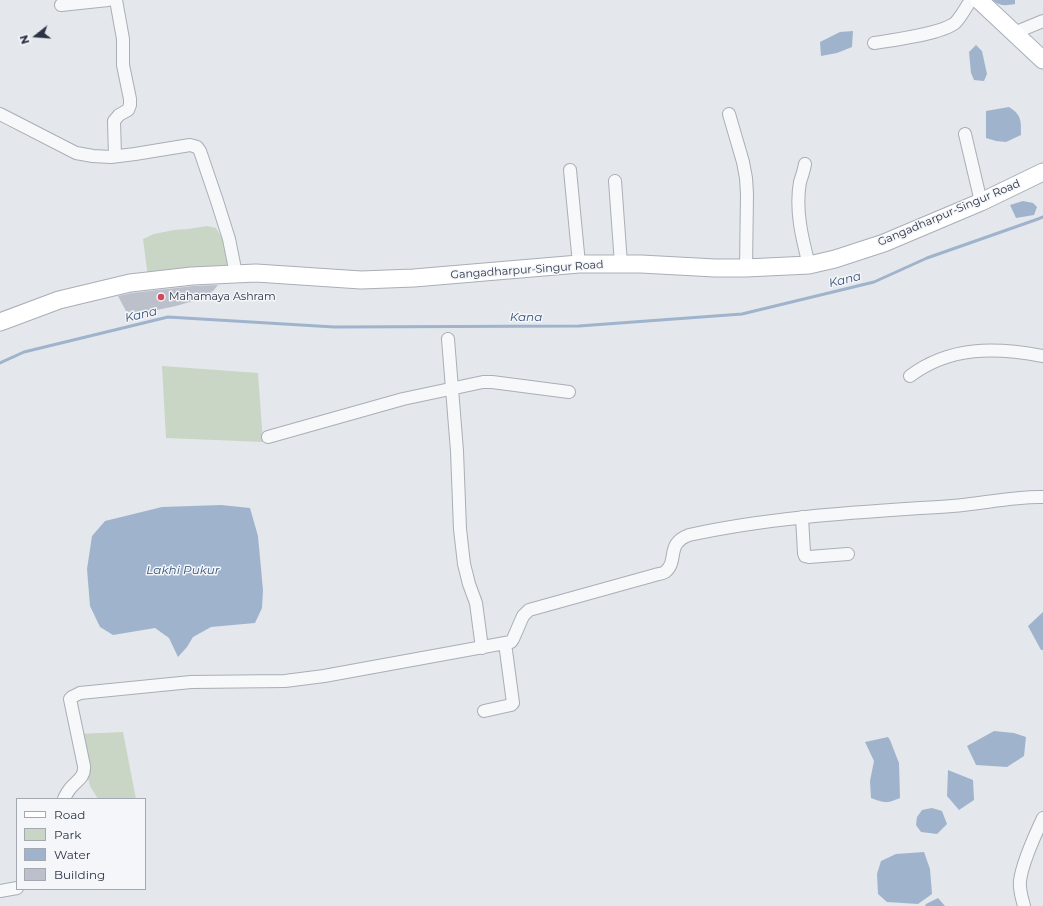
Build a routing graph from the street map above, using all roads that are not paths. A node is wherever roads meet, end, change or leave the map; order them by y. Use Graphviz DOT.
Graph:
graph roads {
  1 [pos="108,0"];
  2 [pos="116,0"];
  3 [pos="971,0"];
  4 [pos="979,0"];
  5 [pos="61,5"];
  6 [pos="1043,20"];
  7 [pos="1014,33"];
  8 [pos="874,43"];
  9 [pos="1043,60"];
  10 [pos="0,114"];
  11 [pos="729,114"];
  12 [pos="965,134"];
  13 [pos="115,156"];
  14 [pos="805,164"];
  15 [pos="570,170"];
  16 [pos="1043,172"];
  17 [pos="615,181"];
  18 [pos="981,202"];
  19 [pos="579,264"];
  20 [pos="621,264"];
  21 [pos="809,265"];
  22 [pos="746,268"];
  23 [pos="236,274"];
  24 [pos="0,322"];
  25 [pos="448,338"];
  26 [pos="1043,356"];
  27 [pos="910,376"];
  28 [pos="452,389"];
  29 [pos="569,392"];
  30 [pos="268,437"];
  31 [pos="1043,497"];
  32 [pos="802,517"];
  33 [pos="848,554"];
  34 [pos="505,643"];
  35 [pos="482,648"];
  36 [pos="484,712"];
  37 [pos="65,798"];
  38 [pos="1043,818"];
  39 [pos="16,888"];
  40 [pos="0,891"];
  41 [pos="1024,906"];
  1 -- 5 [label="street"];
  2 -- 13 [label="street"];
  3 -- 8 [label="street"];
  4 -- 7 [label="street"];
  6 -- 7 [label="street"];
  7 -- 9 [label="street"];
  10 -- 13 [label="street"];
  11 -- 22 [label="street"];
  12 -- 18 [label="street"];
  13 -- 23 [label="street"];
  14 -- 21 [label="street"];
  15 -- 19 [label="street"];
  16 -- 18 [label="street, Gangadharpur-Singur Road"];
  17 -- 20 [label="street"];
  18 -- 21 [label="street, Gangadharpur-Singur Road"];
  19 -- 20 [label="street, Gangadharpur-Singur Road"];
  19 -- 23 [label="street, Gangadharpur-Singur Road"];
  20 -- 22 [label="street, Gangadharpur-Singur Road"];
  21 -- 22 [label="street, Gangadharpur-Singur Road"];
  23 -- 24 [label="street, Gangadharpur-Singur Road"];
  25 -- 28 [label="street"];
  26 -- 27 [label="street"];
  28 -- 29 [label="street"];
  28 -- 30 [label="street"];
  28 -- 35 [label="street"];
  31 -- 32 [label="street"];
  32 -- 33 [label="street"];
  32 -- 34 [label="street"];
  34 -- 35 [label="street"];
  34 -- 36 [label="street"];
  35 -- 37 [label="street"];
  38 -- 41 [label="street"];
  39 -- 40 [label="street"];
}
